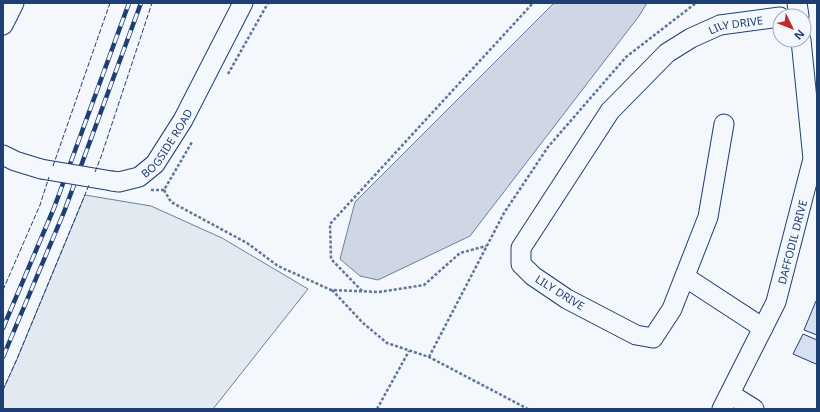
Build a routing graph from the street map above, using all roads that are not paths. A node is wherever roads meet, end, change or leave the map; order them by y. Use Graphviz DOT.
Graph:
graph roads {
  1 [pos="14,3"];
  2 [pos="243,3"];
  3 [pos="772,18"];
  4 [pos="3,25"];
  5 [pos="802,48"];
  6 [pos="724,124"];
  7 [pos="3,155"];
  8 [pos="813,177"];
  9 [pos="685,277"];
  10 [pos="763,328"];
  11 [pos="726,401"];
  12 [pos="754,409"];
  1 -- 4 [label="street"];
  2 -- 7 [label="street, BOGSIDE ROAD, bridge"];
  3 -- 9 [label="street, LILY DRIVE"];
  5 -- 8 [label="street, DAFFODIL DRIVE"];
  6 -- 9 [label="street, LILY DRIVE"];
  8 -- 10 [label="street, DAFFODIL DRIVE"];
  9 -- 10 [label="street"];
  10 -- 11 [label="street, DAFFODIL DRIVE"];
  11 -- 12 [label="street"];
}
